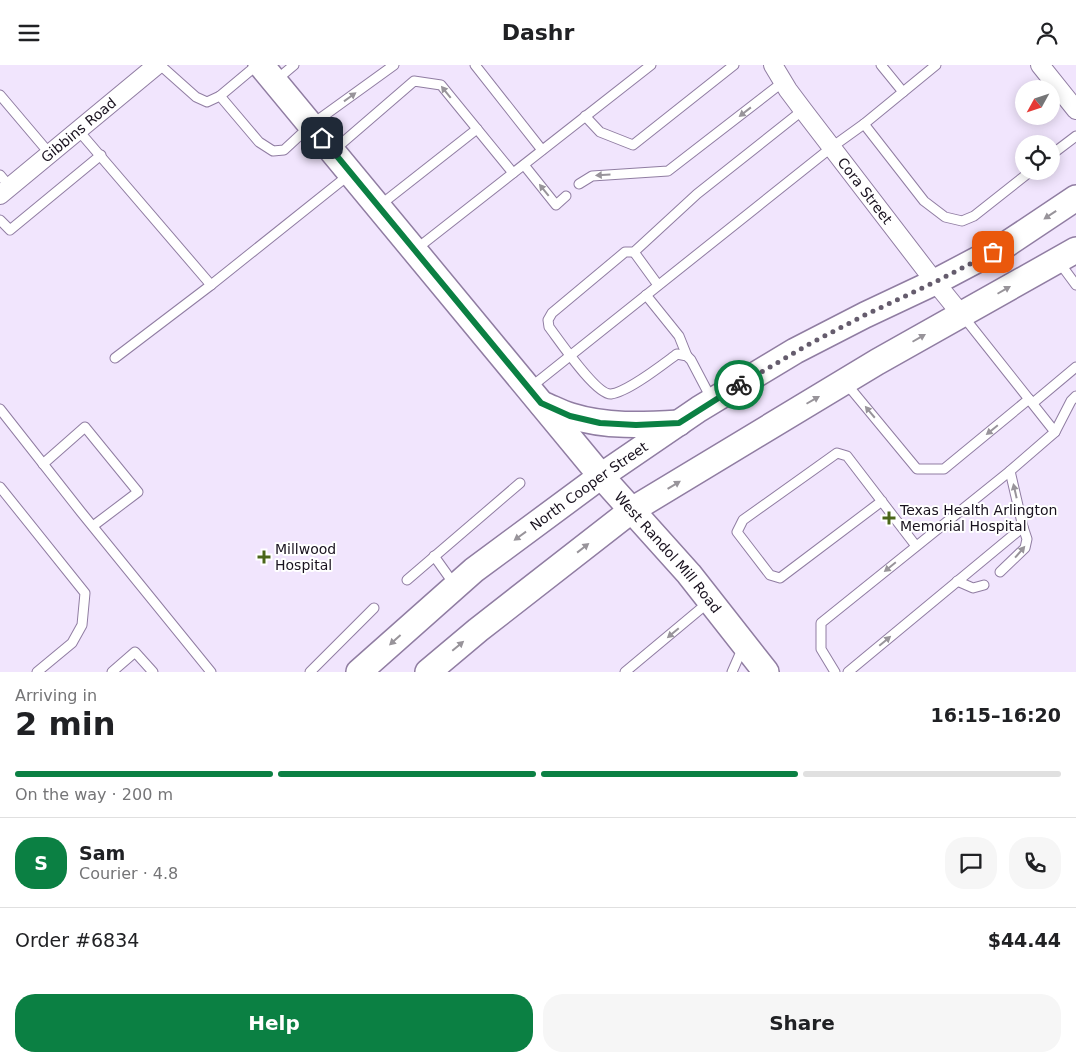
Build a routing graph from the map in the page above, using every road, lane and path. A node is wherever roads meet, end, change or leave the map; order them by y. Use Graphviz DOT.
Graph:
graph roads {
  1 [pos="158,65"];
  2 [pos="294,65"];
  3 [pos="394,65"];
  4 [pos="475,65"];
  5 [pos="651,65"];
  6 [pos="734,65"];
  7 [pos="773,65"];
  8 [pos="881,65"];
  9 [pos="936,65"];
  10 [pos="1040,65"];
  11 [pos="264,70"];
  12 [pos="784,82"];
  13 [pos="903,92"];
  14 [pos="0,95"];
  15 [pos="220,96"];
  16 [pos="803,110"];
  17 [pos="1076,110"];
  18 [pos="585,116"];
  19 [pos="864,124"];
  20 [pos="311,125"];
  21 [pos="477,129"];
  22 [pos="78,130"];
  23 [pos="1076,136"];
  24 [pos="832,147"];
  25 [pos="1060,148"];
  26 [pos="542,150"];
  27 [pos="332,151"];
  28 [pos="50,153"];
  29 [pos="101,155"];
  30 [pos="524,165"];
  31 [pos="513,173"];
  32 [pos="351,174"];
  33 [pos="1020,180"];
  34 [pos="580,184"];
  35 [pos="3,186"];
  36 [pos="566,196"];
  37 [pos="1076,197"];
  38 [pos="378,207"];
  39 [pos="0,220"];
  40 [pos="414,251"];
  41 [pos="634,252"];
  42 [pos="1067,255"];
  43 [pos="935,282"];
  44 [pos="211,285"];
  45 [pos="658,285"];
  46 [pos="1076,285"];
  47 [pos="646,295"];
  48 [pos="961,314"];
  49 [pos="570,355"];
  50 [pos="687,356"];
  51 [pos="115,357"];
  52 [pos="1076,367"];
  53 [pos="844,381"];
  54 [pos="535,396"];
  55 [pos="1076,396"];
  56 [pos="712,401"];
  57 [pos="1031,401"];
  58 [pos="0,409"];
  59 [pos="679,423"];
  60 [pos="1055,431"];
  61 [pos="43,464"];
  62 [pos="1010,471"];
  63 [pos="601,476"];
  64 [pos="520,483"];
  65 [pos="0,487"];
  66 [pos="882,501"];
  67 [pos="632,510"];
  68 [pos="93,527"];
  69 [pos="1023,527"];
  70 [pos="916,546"];
  71 [pos="434,556"];
  72 [pos="1000,572"];
  73 [pos="407,580"];
  74 [pos="957,581"];
  75 [pos="984,585"];
  76 [pos="456,586"];
  77 [pos="710,601"];
  78 [pos="374,608"];
  79 [pos="744,645"];
  80 [pos="433,670"];
  81 [pos="37,672"];
  82 [pos="112,672"];
  83 [pos="153,672"];
  84 [pos="211,672"];
  85 [pos="310,672"];
  86 [pos="359,672"];
  87 [pos="626,672"];
  88 [pos="732,672"];
  89 [pos="766,672"];
  90 [pos="835,672"];
  91 [pos="848,672"];
  1 -- 15 [label="lane"];
  1 -- 22 [label="street, Gibbins Road"];
  2 -- 11 [label="lane"];
  20 -- 3 [label="lane, one-way"];
  4 -- 26 [label="lane"];
  5 -- 18 [label="lane"];
  6 -- 18 [label="lane"];
  7 -- 12 [label="street, Cora Street"];
  8 -- 13 [label="lane"];
  9 -- 13 [label="lane"];
  10 -- 17 [label="street"];
  11 -- 15 [label="lane"];
  11 -- 20 [label="main road, West Randol Mill Road"];
  12 -- 16 [label="street, Cora Street"];
  12 -- 34 [label="lane, one-way"];
  13 -- 19 [label="lane"];
  14 -- 28 [label="lane"];
  15 -- 20 [label="lane"];
  16 -- 24 [label="street, Cora Street"];
  16 -- 41 [label="lane"];
  18 -- 26 [label="lane"];
  19 -- 24 [label="lane"];
  19 -- 33 [label="lane"];
  20 -- 27 [label="main road, West Randol Mill Road"];
  21 -- 27 [label="lane, one-way"];
  21 -- 31 [label="lane"];
  21 -- 38 [label="lane"];
  22 -- 28 [label="street, Gibbins Road"];
  22 -- 29 [label="lane"];
  23 -- 25 [label="lane"];
  24 -- 43 [label="street, Cora Street"];
  24 -- 45 [label="lane"];
  26 -- 30 [label="lane"];
  27 -- 32 [label="main road, West Randol Mill Road"];
  28 -- 35 [label="street, Gibbins Road"];
  29 -- 39 [label="lane"];
  29 -- 44 [label="lane"];
  30 -- 31 [label="lane"];
  36 -- 30 [label="lane, one-way"];
  31 -- 40 [label="lane"];
  32 -- 38 [label="main road, West Randol Mill Road"];
  32 -- 44 [label="lane"];
  37 -- 43 [label="main road, North Cooper Street, one-way"];
  38 -- 40 [label="main road, West Randol Mill Road"];
  40 -- 54 [label="main road, West Randol Mill Road"];
  41 -- 45 [label="lane"];
  41 -- 49 [label="lane"];
  42 -- 46 [label="lane"];
  48 -- 42 [label="main road, one-way"];
  43 -- 48 [label="street, Cora Street"];
  43 -- 56 [label="main road, North Cooper Street"];
  44 -- 51 [label="lane"];
  45 -- 47 [label="lane"];
  47 -- 49 [label="lane"];
  47 -- 50 [label="lane"];
  53 -- 48 [label="main road, one-way"];
  48 -- 57 [label="lane"];
  49 -- 50 [label="lane"];
  49 -- 54 [label="lane"];
  50 -- 56 [label="lane"];
  52 -- 57 [label="lane"];
  57 -- 53 [label="lane, one-way"];
  67 -- 53 [label="main road, one-way"];
  54 -- 59 [label="main road"];
  54 -- 63 [label="main road, West Randol Mill Road"];
  55 -- 60 [label="lane"];
  56 -- 59 [label="main road, North Cooper Street"];
  57 -- 60 [label="lane"];
  58 -- 61 [label="lane"];
  59 -- 63 [label="main road, North Cooper Street"];
  60 -- 62 [label="lane"];
  61 -- 68 [label="lane"];
  61 -- 68 [label="lane"];
  69 -- 62 [label="lane, one-way"];
  62 -- 70 [label="lane"];
  63 -- 67 [label="main road, West Randol Mill Road"];
  63 -- 76 [label="main road, North Cooper Street, one-way"];
  64 -- 71 [label="lane"];
  65 -- 81 [label="lane"];
  66 -- 66 [label="lane"];
  66 -- 70 [label="lane"];
  67 -- 77 [label="main road, West Randol Mill Road"];
  80 -- 67 [label="main road, one-way"];
  68 -- 84 [label="lane"];
  72 -- 69 [label="lane, one-way"];
  69 -- 74 [label="lane"];
  70 -- 90 [label="lane, one-way"];
  71 -- 73 [label="lane"];
  71 -- 76 [label="lane"];
  74 -- 75 [label="lane"];
  91 -- 74 [label="lane, one-way"];
  76 -- 86 [label="main road, North Cooper Street, one-way"];
  77 -- 79 [label="main road, West Randol Mill Road"];
  77 -- 87 [label="lane, one-way"];
  78 -- 85 [label="lane"];
  79 -- 88 [label="lane"];
  79 -- 89 [label="main road, West Randol Mill Road"];
  82 -- 83 [label="lane"];
}
